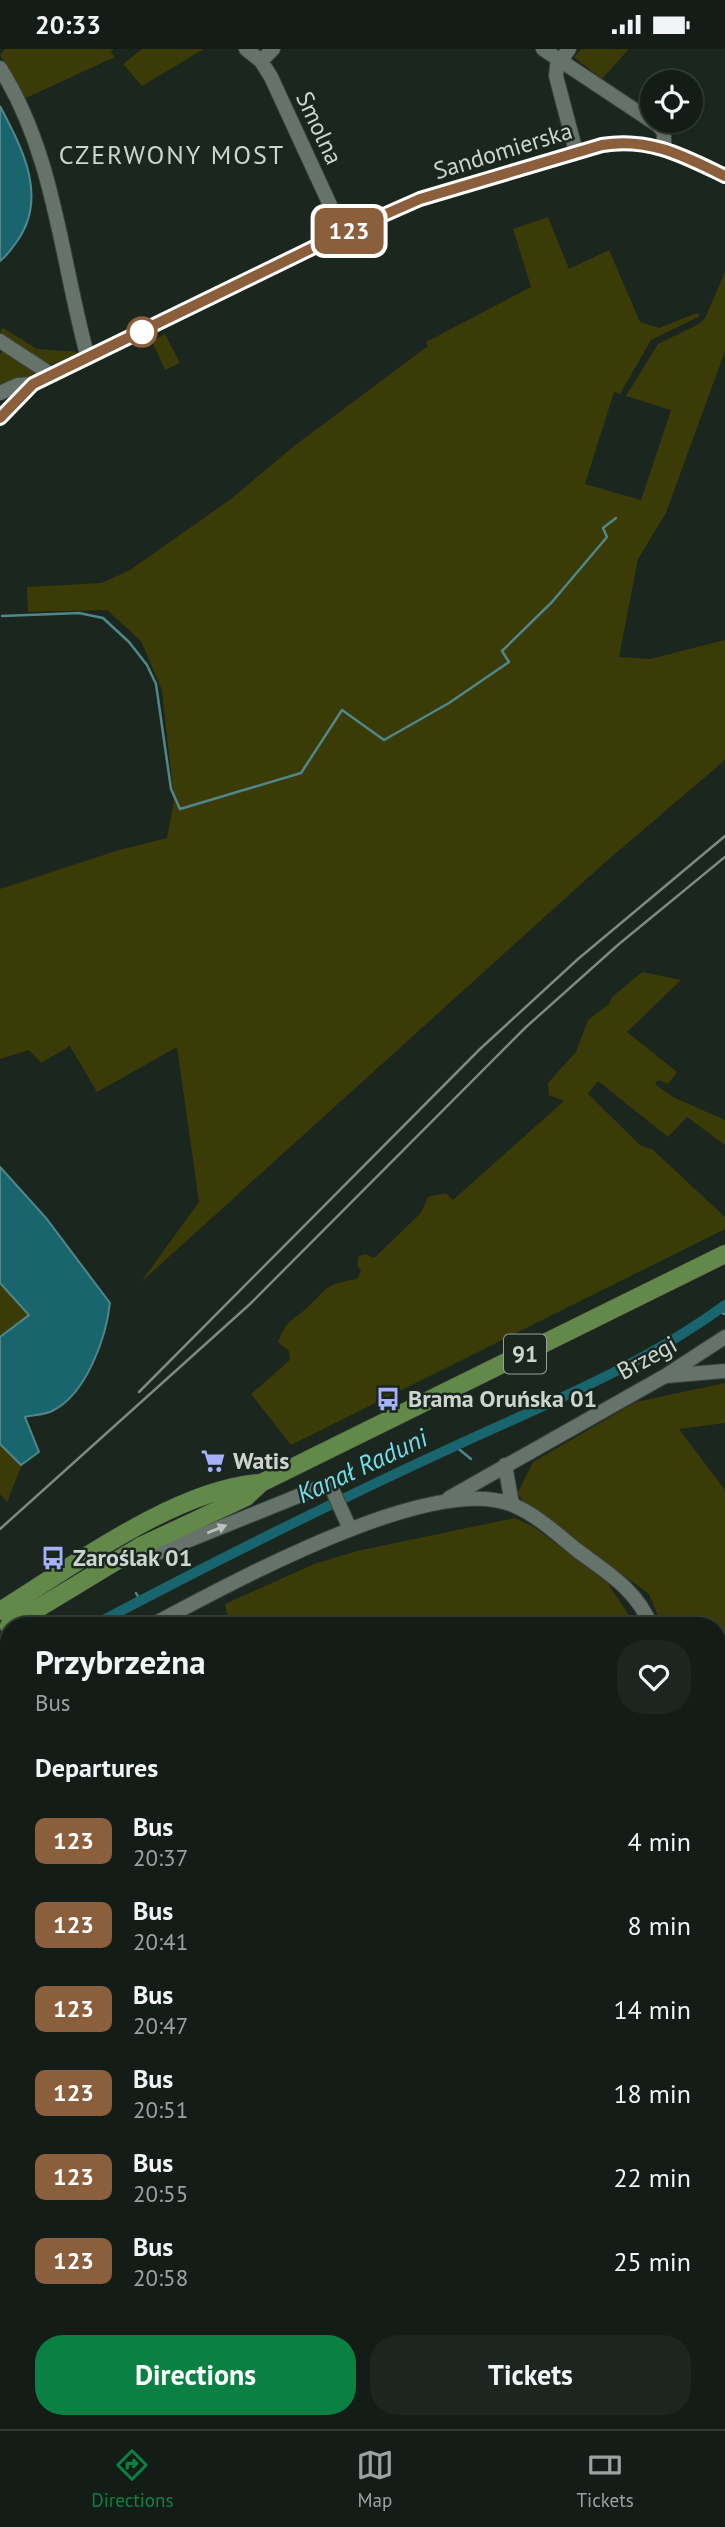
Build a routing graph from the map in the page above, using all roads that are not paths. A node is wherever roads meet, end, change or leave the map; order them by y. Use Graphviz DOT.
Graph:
graph roads {
  1 [pos="246,49"];
  2 [pos="273,49"];
  3 [pos="543,49"];
  4 [pos="564,55"];
  5 [pos="261,61"];
  6 [pos="0,68"];
  7 [pos="664,147"];
  8 [pos="576,152"];
  9 [pos="725,176"];
  10 [pos="343,233"];
  11 [pos="0,341"];
  12 [pos="88,358"];
  13 [pos="52,375"];
  14 [pos="33,384"];
  15 [pos="0,394"];
  16 [pos="0,418"];
  17 [pos="725,1254"];
  18 [pos="725,1337"];
  19 [pos="725,1371"];
  20 [pos="665,1376"];
  21 [pos="505,1465"];
  22 [pos="261,1483"];
  23 [pos="445,1500"];
  24 [pos="512,1504"];
  25 [pos="350,1529"];
  26 [pos="130,1553"];
  27 [pos="0,1611"];
  28 [pos="24,1617"];
  29 [pos="168,1617"];
  30 [pos="646,1617"];
  1 -- 5 [label="street, Smolna"];
  2 -- 5 [label="street"];
  3 -- 4 [label="street"];
  4 -- 7 [label="street"];
  4 -- 8 [label="street"];
  5 -- 10 [label="street, Smolna"];
  6 -- 12 [label="street"];
  7 -- 8 [label="street, Sandomierska"];
  7 -- 9 [label="street, Sandomierska"];
  8 -- 10 [label="street, Sandomierska"];
  10 -- 12 [label="street, Sandomierska"];
  11 -- 13 [label="street"];
  12 -- 13 [label="street, Sandomierska"];
  13 -- 14 [label="street, Sandomierska"];
  14 -- 15 [label="street, Sandomierska"];
  14 -- 16 [label="street, Sandomierska"];
  17 -- 22 [label="main road, 91"];
  18 -- 20 [label="street, Brzegi"];
  19 -- 20 [label="street"];
  20 -- 21 [label="street, Brzegi"];
  21 -- 23 [label="street, Brzegi"];
  21 -- 24 [label="street"];
  22 -- 26 [label="main road, 91"];
  22 -- 27 [label="main road"];
  23 -- 24 [label="street"];
  23 -- 25 [label="street"];
  24 -- 30 [label="street"];
  26 -- 25 [label="street, one-way"];
  25 -- 29 [label="street"];
  26 -- 28 [label="main road, 91"];
}
